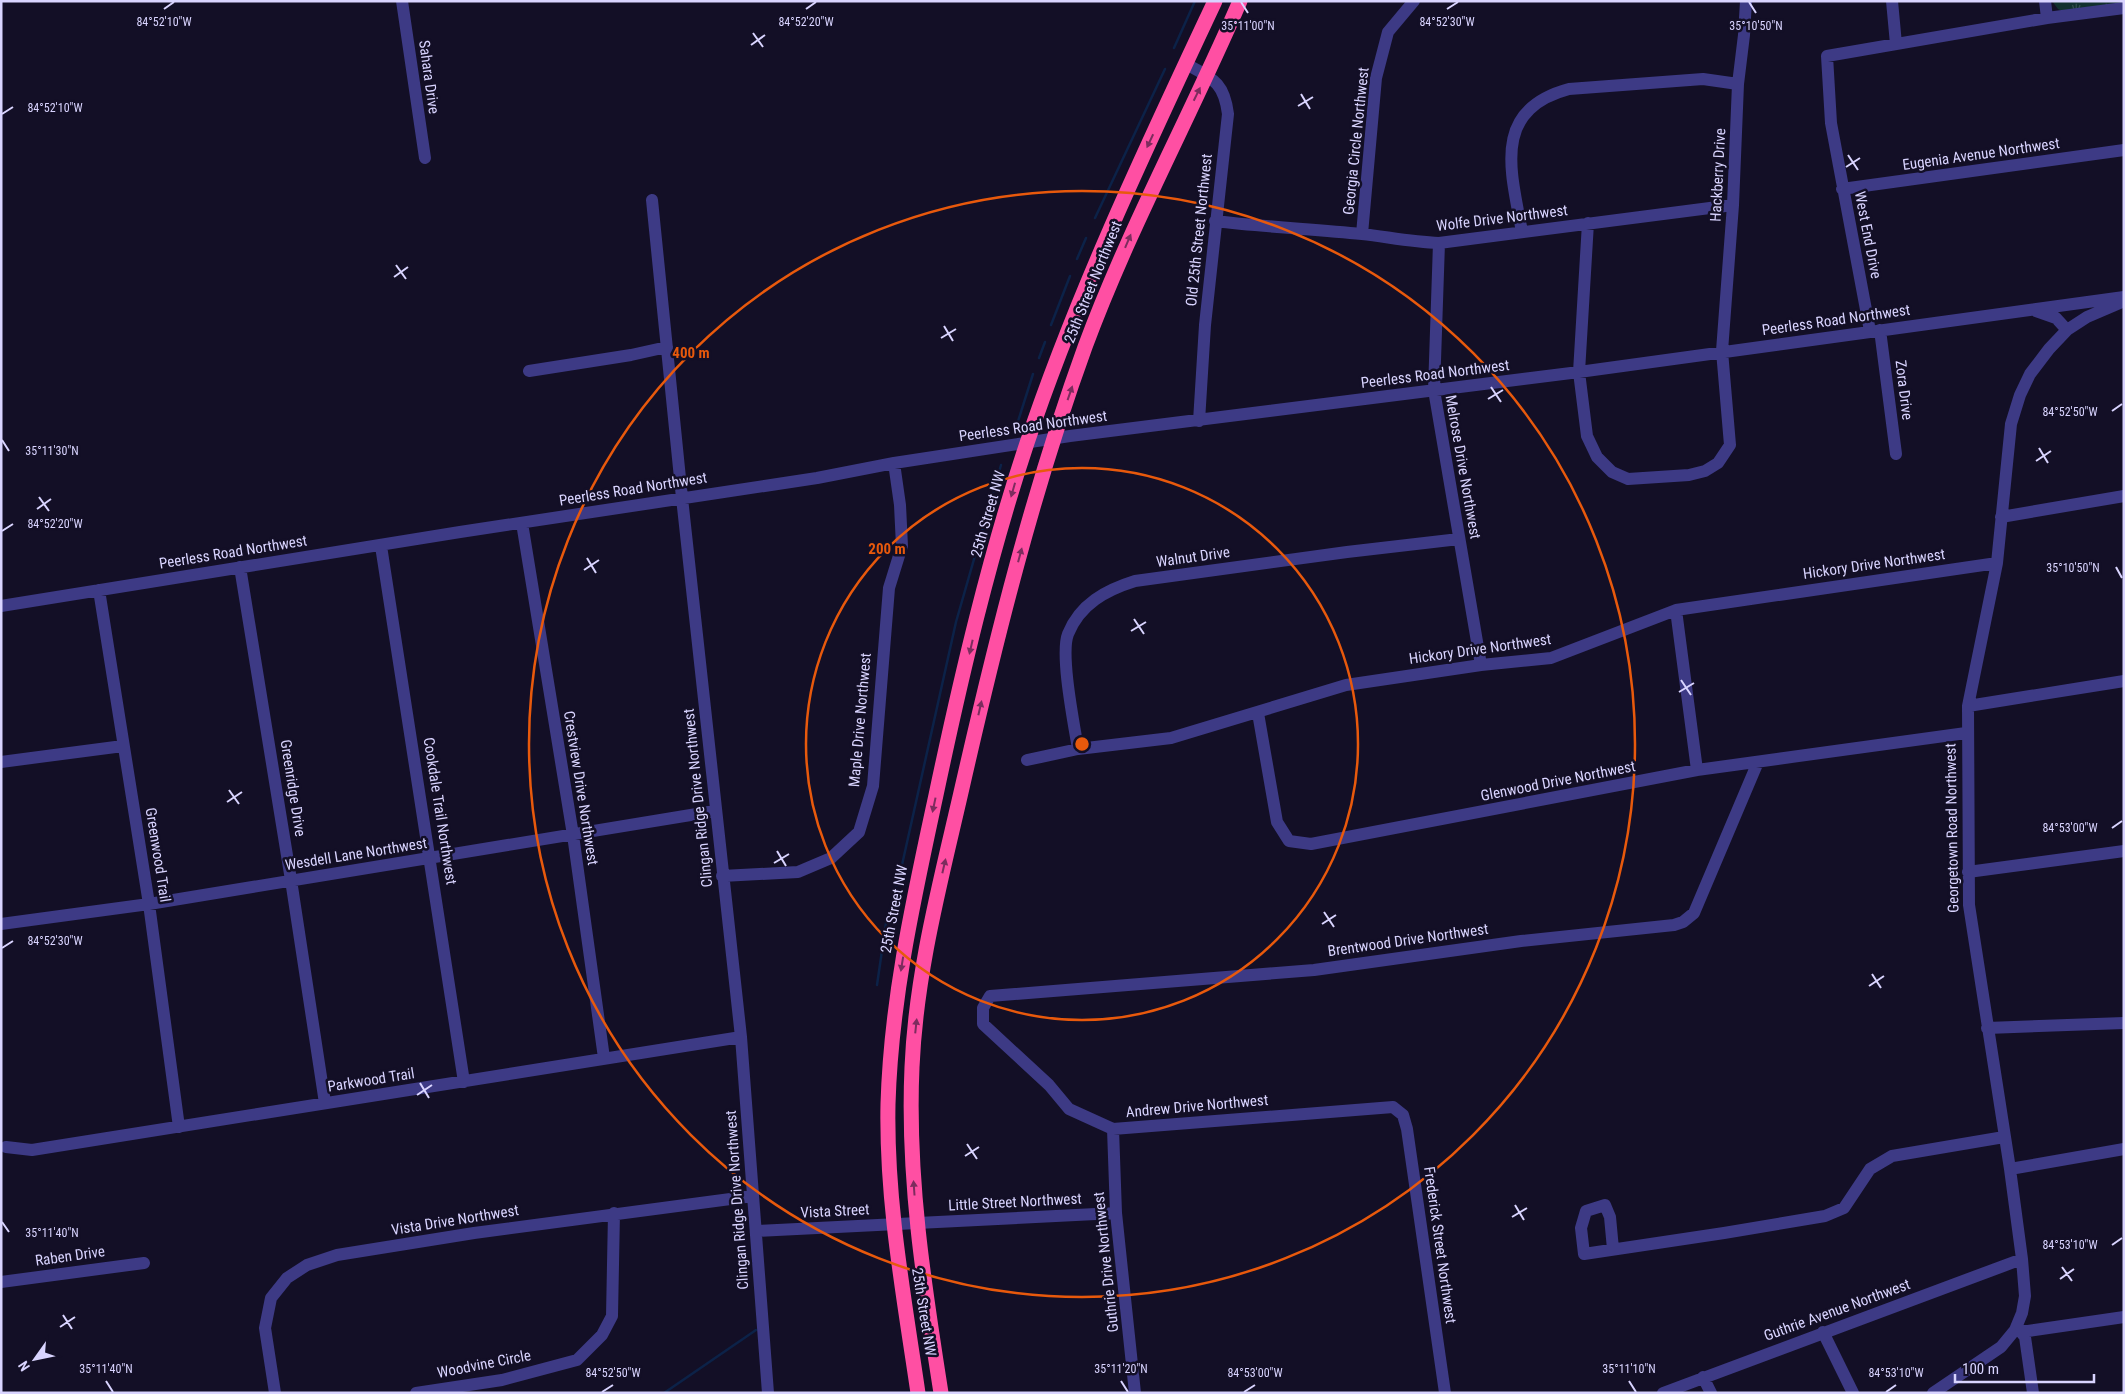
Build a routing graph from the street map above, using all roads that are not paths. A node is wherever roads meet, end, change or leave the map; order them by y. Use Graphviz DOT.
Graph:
graph roads {
  1 [pos="402,1"];
  2 [pos="1215,1"];
  3 [pos="1240,1"];
  4 [pos="1414,1"];
  5 [pos="1746,1"];
  6 [pos="1892,1"];
  7 [pos="2045,1"];
  8 [pos="2124,8"];
  9 [pos="2047,18"];
  10 [pos="1896,44"];
  11 [pos="1186,64"];
  12 [pos="1206,75"];
  13 [pos="1738,84"];
  14 [pos="2124,150"];
  15 [pos="425,158"];
  16 [pos="1842,189"];
  17 [pos="652,200"];
  18 [pos="1733,205"];
  19 [pos="1215,221"];
  20 [pos="1588,223"];
  21 [pos="1522,232"];
  22 [pos="1362,234"];
  23 [pos="1439,243"];
  24 [pos="2124,297"];
  25 [pos="2124,302"];
  26 [pos="2060,306"];
  27 [pos="2032,310"];
  28 [pos="2066,330"];
  29 [pos="1875,331"];
  30 [pos="667,347"];
  31 [pos="1722,351"];
  32 [pos="530,371"];
  33 [pos="1579,372"];
  34 [pos="1434,390"];
  35 [pos="1199,421"];
  36 [pos="1054,439"];
  37 [pos="1027,443"];
  38 [pos="1896,454"];
  39 [pos="894,463"];
  40 [pos="2124,496"];
  41 [pos="682,498"];
  42 [pos="2001,517"];
  43 [pos="522,523"];
  44 [pos="1459,539"];
  45 [pos="381,546"];
  46 [pos="1997,563"];
  47 [pos="240,567"];
  48 [pos="1011,588"];
  49 [pos="98,590"];
  50 [pos="1,606"];
  51 [pos="1676,610"];
  52 [pos="1481,666"];
  53 [pos="2124,681"];
  54 [pos="1968,706"];
  55 [pos="1258,713"];
  56 [pos="1966,733"];
  57 [pos="124,746"];
  58 [pos="1078,749"];
  59 [pos="1027,760"];
  60 [pos="1,762"];
  61 [pos="1758,762"];
  62 [pos="1697,770"];
  63 [pos="715,811"];
  64 [pos="573,835"];
  65 [pos="2124,852"];
  66 [pos="431,858"];
  67 [pos="1968,872"];
  68 [pos="722,876"];
  69 [pos="292,880"];
  70 [pos="149,904"];
  71 [pos="1,924"];
  72 [pos="2124,1023"];
  73 [pos="983,1024"];
  74 [pos="1987,1028"];
  75 [pos="741,1038"];
  76 [pos="604,1058"];
  77 [pos="464,1082"];
  78 [pos="325,1104"];
  79 [pos="1393,1107"];
  80 [pos="179,1127"];
  81 [pos="1113,1129"];
  82 [pos="2004,1136"];
  83 [pos="6,1147"];
  84 [pos="2124,1149"];
  85 [pos="2010,1169"];
  86 [pos="753,1196"];
  87 [pos="614,1213"];
  88 [pos="1116,1213"];
  89 [pos="916,1223"];
  90 [pos="894,1224"];
  91 [pos="756,1232"];
  92 [pos="1613,1249"];
  93 [pos="2022,1259"];
  94 [pos="144,1263"];
  95 [pos="1,1282"];
  96 [pos="2124,1317"];
  97 [pos="2018,1331"];
  98 [pos="1823,1332"];
  99 [pos="1703,1377"];
  100 [pos="275,1393"];
  101 [pos="416,1393"];
  102 [pos="768,1393"];
  103 [pos="918,1393"];
  104 [pos="941,1393"];
  105 [pos="1135,1393"];
  106 [pos="1445,1393"];
  107 [pos="1663,1393"];
  108 [pos="1711,1393"];
  109 [pos="1853,1393"];
  110 [pos="1932,1393"];
  111 [pos="2034,1393"];
  1 -- 15 [label="street, Sahara Drive"];
  2 -- 11 [label="highway, 25th Street Northwest"];
  3 -- 12 [label="highway, 25th Street Northwest"];
  4 -- 22 [label="street, Georgia Circle Northwest"];
  5 -- 13 [label="street, Hackberry Drive"];
  6 -- 10 [label="street"];
  7 -- 9 [label="street"];
  8 -- 9 [label="street"];
  9 -- 10 [label="street"];
  10 -- 16 [label="street, West End Drive"];
  11 -- 12 [label="street, Old 25th Street Northwest"];
  11 -- 37 [label="highway, 25th Street Northwest, one-way"];
  12 -- 19 [label="street, Old 25th Street Northwest"];
  36 -- 12 [label="highway, 25th Street Northwest, one-way"];
  13 -- 18 [label="street, Hackberry Drive"];
  13 -- 21 [label="street"];
  14 -- 16 [label="street, Eugenia Avenue Northwest"];
  16 -- 29 [label="street, West End Drive"];
  17 -- 30 [label="street, Clingan Ridge Drive Northwest"];
  18 -- 20 [label="street, Wolfe Drive Northwest"];
  18 -- 31 [label="street, Hackberry Drive"];
  19 -- 22 [label="street, Wolfe Drive Northwest"];
  19 -- 35 [label="street, Old 25th Street Northwest"];
  20 -- 21 [label="street, Wolfe Drive Northwest"];
  20 -- 33 [label="street, Hackberry Drive"];
  21 -- 23 [label="street, Wolfe Drive Northwest"];
  22 -- 23 [label="street, Wolfe Drive Northwest"];
  23 -- 34 [label="street, Melrose Drive Northwest"];
  24 -- 26 [label="street"];
  25 -- 28 [label="street, Georgetown Road Northwest"];
  26 -- 27 [label="street"];
  26 -- 28 [label="street"];
  27 -- 28 [label="street, Peerless Road Northwest"];
  27 -- 29 [label="street, Peerless Road Northwest"];
  28 -- 42 [label="street, Georgetown Road Northwest"];
  29 -- 31 [label="street, Peerless Road Northwest"];
  29 -- 38 [label="street, Zora Drive"];
  30 -- 32 [label="street"];
  30 -- 41 [label="street, Clingan Ridge Drive Northwest"];
  31 -- 33 [label="street, Peerless Road Northwest"];
  31 -- 33 [label="street, Hackberry Drive"];
  33 -- 34 [label="street, Peerless Road Northwest"];
  34 -- 35 [label="street, Peerless Road Northwest"];
  34 -- 44 [label="street, Melrose Drive Northwest"];
  35 -- 36 [label="street, Peerless Road Northwest"];
  36 -- 37 [label="street, Peerless Road Northwest"];
  48 -- 36 [label="highway, 25th Street Northwest, one-way"];
  37 -- 39 [label="street, Peerless Road Northwest"];
  37 -- 90 [label="highway, 25th Street NW, one-way"];
  39 -- 41 [label="street, Peerless Road Northwest"];
  39 -- 68 [label="street, Maple Drive Northwest"];
  40 -- 42 [label="street"];
  41 -- 43 [label="street, Peerless Road Northwest"];
  41 -- 63 [label="street, Clingan Ridge Drive Northwest"];
  42 -- 46 [label="street, Georgetown Road Northwest"];
  43 -- 45 [label="street, Peerless Road Northwest"];
  43 -- 64 [label="street, Crestview Drive Northwest"];
  44 -- 52 [label="street, Melrose Drive Northwest"];
  44 -- 58 [label="street, Walnut Drive"];
  45 -- 47 [label="street, Peerless Road Northwest"];
  45 -- 66 [label="street, Cookdale Trail Northwest"];
  46 -- 51 [label="street, Hickory Drive Northwest"];
  46 -- 54 [label="street, Georgetown Road Northwest"];
  47 -- 49 [label="street, Peerless Road Northwest"];
  47 -- 69 [label="street, Greenridge Drive"];
  89 -- 48 [label="highway, 25th Street NW, one-way"];
  49 -- 50 [label="street, Peerless Road Northwest"];
  49 -- 57 [label="street, Greenwood Trail"];
  51 -- 52 [label="street, Hickory Drive Northwest"];
  51 -- 62 [label="street"];
  52 -- 55 [label="street, Hickory Drive Northwest"];
  53 -- 54 [label="street"];
  54 -- 56 [label="street, Georgetown Road Northwest"];
  55 -- 58 [label="street, Hickory Drive Northwest"];
  55 -- 62 [label="street, Glenwood Drive Northwest"];
  56 -- 61 [label="street, Glenwood Drive Northwest"];
  56 -- 67 [label="street, Georgetown Road Northwest"];
  57 -- 60 [label="street"];
  57 -- 70 [label="street, Greenwood Trail"];
  58 -- 59 [label="street, Hickory Drive Northwest"];
  61 -- 62 [label="street, Glenwood Drive Northwest"];
  61 -- 73 [label="street, Brentwood Drive Northwest"];
  63 -- 64 [label="street, Wesdell Lane Northwest"];
  63 -- 68 [label="street, Clingan Ridge Drive Northwest"];
  64 -- 66 [label="street, Wesdell Lane Northwest"];
  64 -- 76 [label="street, Crestview Drive Northwest"];
  65 -- 67 [label="street"];
  66 -- 69 [label="street, Wesdell Lane Northwest"];
  66 -- 77 [label="street, Cookdale Trail Northwest"];
  67 -- 74 [label="street, Georgetown Road Northwest"];
  68 -- 75 [label="street, Clingan Ridge Drive Northwest"];
  69 -- 70 [label="street, Wesdell Lane Northwest"];
  69 -- 78 [label="street, Greenridge Drive"];
  70 -- 71 [label="street, Wesdell Lane Northwest"];
  70 -- 80 [label="street, Greenwood Trail"];
  72 -- 74 [label="street"];
  73 -- 81 [label="street, Andrew Drive Northwest"];
  74 -- 82 [label="street, Georgetown Road Northwest"];
  75 -- 76 [label="street, Parkwood Trail"];
  75 -- 86 [label="street, Clingan Ridge Drive Northwest"];
  76 -- 77 [label="street, Parkwood Trail"];
  77 -- 78 [label="street, Parkwood Trail"];
  78 -- 80 [label="street, Parkwood Trail"];
  79 -- 81 [label="street, Andrew Drive Northwest"];
  79 -- 106 [label="street, Frederick Street Northwest"];
  80 -- 83 [label="street, Parkwood Trail"];
  81 -- 88 [label="street, Guthrie Drive Northwest"];
  82 -- 85 [label="street, Georgetown Road Northwest"];
  82 -- 92 [label="street"];
  84 -- 85 [label="street"];
  85 -- 93 [label="street, Georgetown Road Northwest"];
  86 -- 87 [label="street, Vista Drive Northwest"];
  86 -- 91 [label="street, Clingan Ridge Drive Northwest"];
  87 -- 100 [label="street, Vista Drive Northwest"];
  87 -- 101 [label="street, Woodvine Circle"];
  88 -- 89 [label="street, Little Street Northwest"];
  88 -- 105 [label="street, Guthrie Drive Northwest"];
  89 -- 90 [label="street, Vista Street"];
  89 -- 104 [label="highway, 25th Street NW"];
  90 -- 91 [label="street, Vista Street"];
  90 -- 103 [label="highway, 25th Street NW"];
  91 -- 102 [label="street, Clingan Ridge Drive Northwest"];
  93 -- 97 [label="street, Georgetown Road Northwest"];
  93 -- 98 [label="street, Guthrie Avenue Northwest"];
  94 -- 95 [label="street, Raben Drive"];
  96 -- 97 [label="street"];
  97 -- 110 [label="street, Georgetown Road Northwest"];
  97 -- 111 [label="street"];
  98 -- 99 [label="street, Guthrie Avenue Northwest"];
  98 -- 109 [label="street"];
  99 -- 107 [label="street, Guthrie Avenue Northwest"];
  99 -- 108 [label="street"];
}
